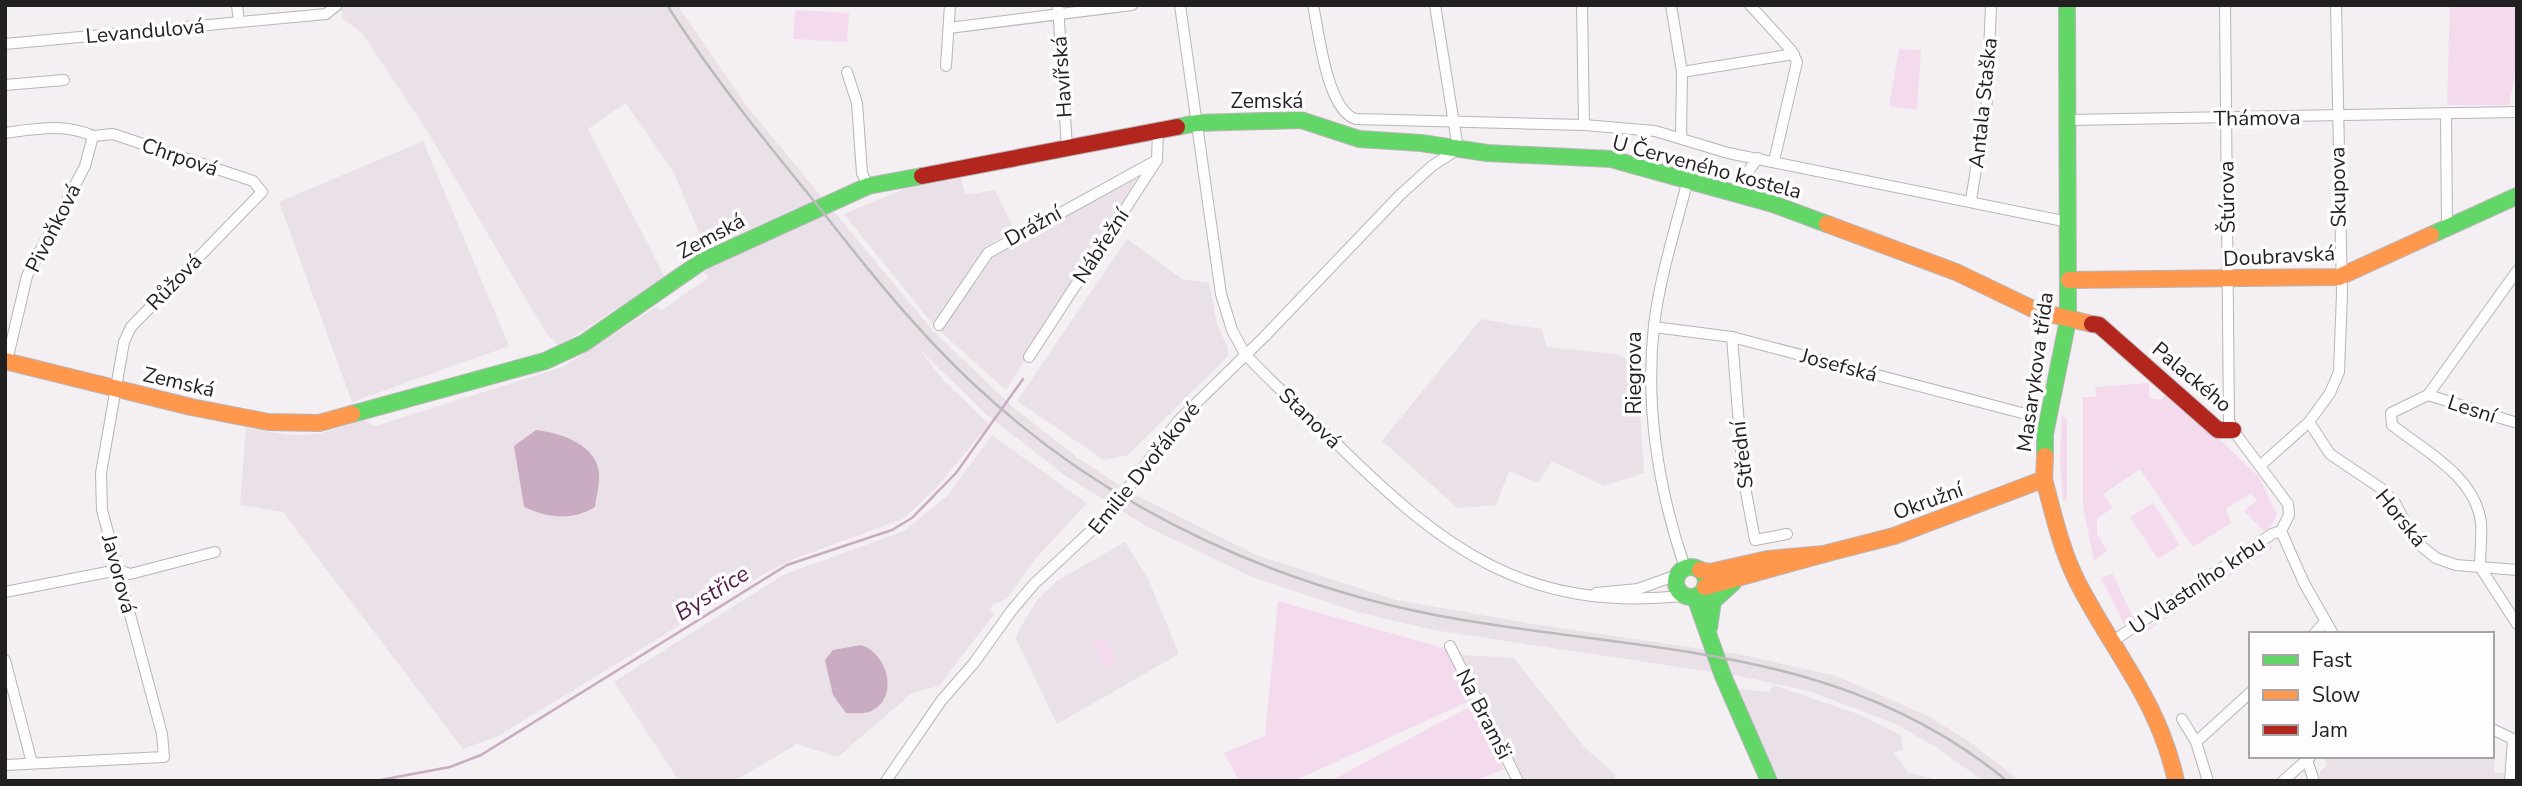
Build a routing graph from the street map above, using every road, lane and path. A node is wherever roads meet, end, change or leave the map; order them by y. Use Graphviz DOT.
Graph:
graph roads {
  1 [pos="237,5"];
  2 [pos="337,5"];
  3 [pos="950,5"];
  4 [pos="1132,5"];
  5 [pos="1180,5"];
  6 [pos="1312,5"];
  7 [pos="1435,5"];
  8 [pos="1582,5"];
  9 [pos="1671,5"];
  10 [pos="1750,5"];
  11 [pos="1991,5"];
  12 [pos="2067,5"];
  13 [pos="2225,5"];
  14 [pos="2336,5"];
  15 [pos="1058,10"];
  16 [pos="239,22"];
  17 [pos="949,29"];
  18 [pos="5,44"];
  19 [pos="1794,54"];
  20 [pos="946,66"];
  21 [pos="847,72"];
  22 [pos="1682,72"];
  23 [pos="64,80"];
  24 [pos="5,85"];
  25 [pos="2517,112"];
  26 [pos="2446,115"];
  27 [pos="2337,117"];
  28 [pos="2226,119"];
  29 [pos="2068,120"];
  30 [pos="1197,123"];
  31 [pos="1456,124"];
  32 [pos="1584,125"];
  33 [pos="1158,130"];
  34 [pos="5,133"];
  35 [pos="93,136"];
  36 [pos="1681,137"];
  37 [pos="1067,148"];
  38 [pos="1458,149"];
  39 [pos="1759,158"];
  40 [pos="1157,160"];
  41 [pos="1774,161"];
  42 [pos="1688,179"];
  43 [pos="868,186"];
  44 [pos="262,192"];
  45 [pos="1733,192"];
  46 [pos="2517,196"];
  47 [pos="1971,200"];
  48 [pos="2068,222"];
  49 [pos="2447,227"];
  50 [pos="2517,271"];
  51 [pos="2339,277"];
  52 [pos="2069,280"];
  53 [pos="2227,280"];
  54 [pos="2068,320"];
  55 [pos="939,325"];
  56 [pos="1654,327"];
  57 [pos="1732,337"];
  58 [pos="1245,354"];
  59 [pos="1029,358"];
  60 [pos="6,364"];
  61 [pos="116,389"];
  62 [pos="2428,395"];
  63 [pos="2022,413"];
  64 [pos="2309,422"];
  65 [pos="2517,423"];
  66 [pos="2233,430"];
  67 [pos="2261,465"];
  68 [pos="2043,480"];
  69 [pos="2281,531"];
  70 [pos="1787,534"];
  71 [pos="215,552"];
  72 [pos="1824,554"];
  73 [pos="2480,567"];
  74 [pos="1776,568"];
  75 [pos="118,570"];
  76 [pos="2517,570"];
  77 [pos="1687,571"];
  78 [pos="5,592"];
  79 [pos="1580,593"];
  80 [pos="1694,593"];
  81 [pos="2325,622"];
  82 [pos="2517,624"];
  83 [pos="2316,632"];
  84 [pos="2332,632"];
  85 [pos="1710,641"];
  86 [pos="2113,641"];
  87 [pos="1450,646"];
  88 [pos="5,660"];
  89 [pos="2249,694"];
  90 [pos="2182,719"];
  91 [pos="2494,730"];
  92 [pos="2515,741"];
  93 [pos="2196,742"];
  94 [pos="2309,758"];
  95 [pos="32,763"];
  96 [pos="5,765"];
  97 [pos="2286,780"];
  98 [pos="886,781"];
  99 [pos="1518,781"];
  100 [pos="1769,781"];
  101 [pos="2176,781"];
  102 [pos="2208,781"];
  103 [pos="2314,781"];
  104 [pos="2510,781"];
  1 -- 16 [label="street"];
  2 -- 16 [label="street, Levandulová"];
  3 -- 17 [label="street"];
  4 -- 15 [label="street"];
  5 -- 30 [label="street, Stanová"];
  6 -- 31 [label="street, U Červeného kostela"];
  7 -- 31 [label="street"];
  8 -- 32 [label="street"];
  9 -- 22 [label="street"];
  10 -- 19 [label="street"];
  11 -- 47 [label="street, Antala Staška"];
  12 -- 29 [label="street, Masarykova třída"];
  13 -- 28 [label="street, Štúrova"];
  14 -- 27 [label="street, Skupova"];
  15 -- 17 [label="street"];
  15 -- 37 [label="street, Havířská"];
  16 -- 18 [label="street, Levandulová"];
  17 -- 20 [label="street"];
  19 -- 22 [label="street"];
  19 -- 41 [label="street"];
  21 -- 43 [label="street"];
  22 -- 36 [label="street"];
  23 -- 24 [label="street"];
  25 -- 26 [label="street, Thámova"];
  26 -- 27 [label="street, Thámova"];
  26 -- 49 [label="street"];
  27 -- 28 [label="street, Thámova"];
  27 -- 51 [label="street, Skupova"];
  28 -- 29 [label="street, Thámova"];
  28 -- 53 [label="street, Štúrova"];
  29 -- 48 [label="street, Masarykova třída"];
  30 -- 33 [label="street, Zemská"];
  30 -- 38 [label="street, Zemská"];
  30 -- 58 [label="street, Stanová"];
  31 -- 32 [label="street, U Červeného kostela"];
  31 -- 38 [label="street"];
  32 -- 36 [label="street, U Červeného kostela"];
  33 -- 37 [label="street, Zemská"];
  33 -- 40 [label="street"];
  34 -- 35 [label="street, Chrpová"];
  35 -- 44 [label="street, Chrpová"];
  35 -- 60 [label="street, Pivoňková"];
  36 -- 39 [label="street, U Červeného kostela"];
  37 -- 43 [label="street, Zemská"];
  38 -- 42 [label="street, U Červeného kostela"];
  38 -- 58 [label="street, Emilie Dvořákové"];
  39 -- 41 [label="street, U Červeného kostela"];
  39 -- 45 [label="street"];
  40 -- 55 [label="street, Drážní"];
  40 -- 59 [label="street, Nábřežní"];
  41 -- 47 [label="street, U Červeného kostela"];
  42 -- 45 [label="street, U Červeného kostela"];
  42 -- 56 [label="street, Riegrova"];
  43 -- 61 [label="street, Zemská"];
  44 -- 61 [label="street, Růžová"];
  45 -- 54 [label="street, U Červeného kostela"];
  46 -- 49 [label="street, Doubravská"];
  47 -- 48 [label="street, U Červeného kostela"];
  48 -- 52 [label="street, Masarykova třída"];
  49 -- 51 [label="street, Doubravská"];
  50 -- 62 [label="street"];
  51 -- 53 [label="street, Doubravská"];
  51 -- 64 [label="street, Skupova"];
  52 -- 53 [label="street, Doubravská"];
  52 -- 54 [label="street, Masarykova třída"];
  53 -- 66 [label="street, Štúrova"];
  54 -- 66 [label="street, Palackého"];
  54 -- 68 [label="street, Masarykova třída"];
  56 -- 57 [label="street, Josefská"];
  56 -- 77 [label="street, Riegrova"];
  57 -- 63 [label="street, Josefská"];
  57 -- 70 [label="street, Střední"];
  58 -- 79 [label="street, Stanová"];
  58 -- 98 [label="street, Emilie Dvořákové"];
  60 -- 61 [label="street, Zemská"];
  61 -- 75 [label="street, Javorová"];
  62 -- 65 [label="street, Lesní"];
  62 -- 73 [label="street"];
  64 -- 67 [label="street, Skupova"];
  64 -- 73 [label="street, Horská"];
  66 -- 67 [label="street, Palackého"];
  67 -- 69 [label="street, Palackého"];
  68 -- 72 [label="street, Okružní"];
  68 -- 86 [label="street, Masarykova třída"];
  69 -- 81 [label="street"];
  69 -- 86 [label="street, U Vlastního krbu"];
  71 -- 75 [label="street"];
  72 -- 74 [label="street, Okružní"];
  72 -- 77 [label="street, Okružní"];
  73 -- 76 [label="street, Horská"];
  73 -- 82 [label="street"];
  74 -- 80 [label="street, Okružní"];
  74 -- 85 [label="street"];
  75 -- 78 [label="street"];
  75 -- 95 [label="street, Javorová"];
  77 -- 79 [label="street, Stanová"];
  77 -- 80 [label="street"];
  77 -- 80 [label="street"];
  79 -- 80 [label="street, Stanová"];
  80 -- 85 [label="street"];
  81 -- 83 [label="street"];
  81 -- 84 [label="street"];
  85 -- 100 [label="street"];
  86 -- 101 [label="street, Masarykova třída"];
  87 -- 99 [label="street, Na Bramši"];
  88 -- 95 [label="street"];
  89 -- 93 [label="street"];
  90 -- 93 [label="street"];
  91 -- 92 [label="street"];
  92 -- 104 [label="street"];
  93 -- 102 [label="street"];
  94 -- 97 [label="street"];
  94 -- 103 [label="street"];
  95 -- 96 [label="street"];
}
